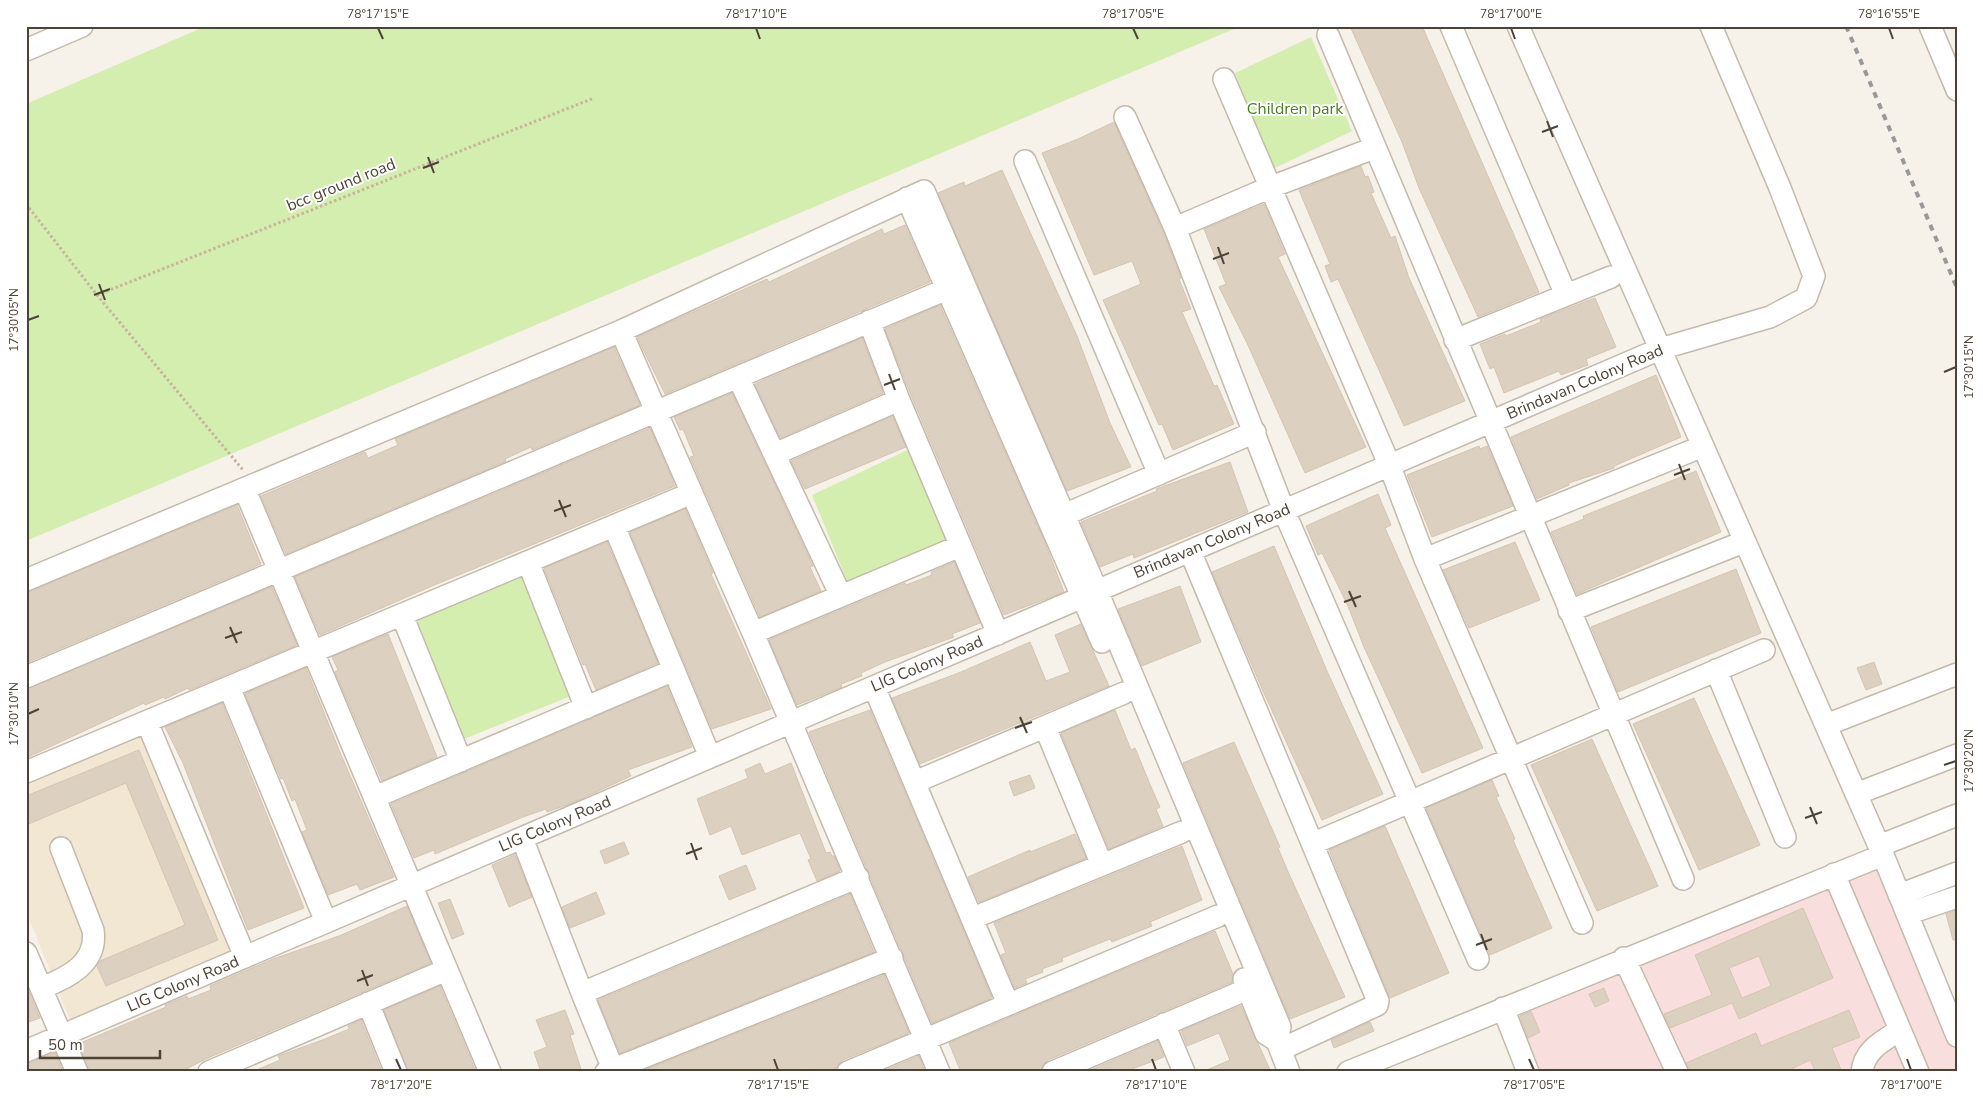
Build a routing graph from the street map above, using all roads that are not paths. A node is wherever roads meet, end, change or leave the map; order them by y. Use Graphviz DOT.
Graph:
graph roads {
  1 [pos="82,26"];
  2 [pos="1451,26"];
  3 [pos="1518,26"];
  4 [pos="1711,26"];
  5 [pos="1930,26"];
  6 [pos="1328,35"];
  7 [pos="26,50"];
  8 [pos="1224,79"];
  9 [pos="1957,90"];
  10 [pos="1125,117"];
  11 [pos="1374,148"];
  12 [pos="1025,161"];
  13 [pos="1271,187"];
  14 [pos="907,198"];
  15 [pos="1175,228"];
  16 [pos="1611,276"];
  17 [pos="947,289"];
  18 [pos="1566,295"];
  19 [pos="869,321"];
  20 [pos="620,331"];
  21 [pos="1455,340"];
  22 [pos="1660,349"];
  23 [pos="738,377"];
  24 [pos="899,400"];
  25 [pos="656,411"];
  26 [pos="1490,422"];
  27 [pos="1255,432"];
  28 [pos="1691,451"];
  29 [pos="775,454"];
  30 [pos="1389,464"];
  31 [pos="1158,474"];
  32 [pos="247,483"];
  33 [pos="692,493"];
  34 [pos="1284,511"];
  35 [pos="1064,514"];
  36 [pos="1529,516"];
  37 [pos="614,526"];
  38 [pos="1736,545"];
  39 [pos="960,546"];
  40 [pos="1190,551"];
  41 [pos="1426,559"];
  42 [pos="528,562"];
  43 [pos="279,570"];
  44 [pos="26,580"];
  45 [pos="1090,594"];
  46 [pos="841,596"];
  47 [pos="1569,611"];
  48 [pos="402,615"];
  49 [pos="753,633"];
  50 [pos="998,634"];
  51 [pos="1764,650"];
  52 [pos="314,652"];
  53 [pos="674,670"];
  54 [pos="1716,670"];
  55 [pos="1957,674"];
  56 [pos="26,677"];
  57 [pos="874,687"];
  58 [pos="229,688"];
  59 [pos="1124,693"];
  60 [pos="586,708"];
  61 [pos="1613,714"];
  62 [pos="147,722"];
  63 [pos="791,723"];
  64 [pos="1826,725"];
  65 [pos="1045,727"];
  66 [pos="1957,755"];
  67 [pos="710,757"];
  68 [pos="1511,758"];
  69 [pos="461,760"];
  70 [pos="26,772"];
  71 [pos="915,782"];
  72 [pos="1856,794"];
  73 [pos="375,797"];
  74 [pos="1410,801"];
  75 [pos="1957,815"];
  76 [pos="1182,832"];
  77 [pos="1785,837"];
  78 [pos="522,838"];
  79 [pos="1314,843"];
  80 [pos="61,848"];
  81 [pos="1881,850"];
  82 [pos="1102,865"];
  83 [pos="1957,873"];
  84 [pos="1834,874"];
  85 [pos="858,877"];
  86 [pos="1683,879"];
  87 [pos="411,886"];
  88 [pos="1957,897"];
  89 [pos="1903,904"];
  90 [pos="1218,916"];
  91 [pos="973,918"];
  92 [pos="326,922"];
  93 [pos="1582,924"];
  94 [pos="26,953"];
  95 [pos="245,957"];
  96 [pos="892,958"];
  97 [pos="1624,958"];
  98 [pos="1478,959"];
  99 [pos="446,970"];
  100 [pos="41,988"];
  101 [pos="1248,989"];
  102 [pos="582,993"];
  103 [pos="368,1004"];
  104 [pos="1008,1004"];
  105 [pos="1951,1006"];
  106 [pos="1503,1008"];
  107 [pos="1164,1024"];
  108 [pos="1900,1030"];
  109 [pos="61,1036"];
  110 [pos="1957,1036"];
  111 [pos="926,1039"];
  112 [pos="1278,1044"];
  113 [pos="26,1052"];
  114 [pos="1089,1065"];
  115 [pos="609,1070"];
  116 [pos="77,1072"];
  117 [pos="209,1072"];
  118 [pos="396,1072"];
  119 [pos="490,1072"];
  120 [pos="848,1072"];
  121 [pos="939,1072"];
  122 [pos="1053,1072"];
  123 [pos="1184,1072"];
  124 [pos="1289,1072"];
  125 [pos="1348,1072"];
  126 [pos="1528,1072"];
  127 [pos="1677,1072"];
  128 [pos="1862,1072"];
  129 [pos="1918,1072"];
  1 -- 7 [label="street"];
  2 -- 18 [label="street"];
  3 -- 22 [label="street"];
  4 -- 22 [label="street, Brindavan Colony Road"];
  5 -- 9 [label="street"];
  6 -- 11 [label="street"];
  8 -- 13 [label="street"];
  10 -- 15 [label="street"];
  11 -- 13 [label="street"];
  11 -- 21 [label="street"];
  12 -- 31 [label="street"];
  13 -- 15 [label="street"];
  13 -- 30 [label="street"];
  14 -- 17 [label="street"];
  14 -- 20 [label="street"];
  14 -- 35 [label="street"];
  15 -- 27 [label="street"];
  16 -- 18 [label="street"];
  17 -- 19 [label="street"];
  17 -- 45 [label="street"];
  18 -- 21 [label="street"];
  19 -- 23 [label="street"];
  19 -- 24 [label="street"];
  20 -- 25 [label="street"];
  20 -- 32 [label="street"];
  21 -- 26 [label="street"];
  22 -- 26 [label="street, Brindavan Colony Road"];
  22 -- 64 [label="street"];
  23 -- 25 [label="street"];
  23 -- 29 [label="street"];
  24 -- 29 [label="street"];
  24 -- 39 [label="street"];
  25 -- 33 [label="street"];
  25 -- 43 [label="street"];
  26 -- 30 [label="street, Brindavan Colony Road"];
  26 -- 36 [label="street"];
  27 -- 31 [label="street"];
  27 -- 34 [label="street"];
  28 -- 36 [label="street"];
  29 -- 46 [label="street"];
  30 -- 34 [label="street, Brindavan Colony Road"];
  30 -- 41 [label="street"];
  31 -- 35 [label="street"];
  32 -- 43 [label="street"];
  32 -- 44 [label="street"];
  33 -- 37 [label="street"];
  33 -- 49 [label="street"];
  34 -- 40 [label="street, Brindavan Colony Road"];
  34 -- 74 [label="street"];
  35 -- 45 [label="street"];
  36 -- 41 [label="street"];
  36 -- 47 [label="street"];
  37 -- 42 [label="street"];
  37 -- 53 [label="street"];
  38 -- 47 [label="street"];
  39 -- 46 [label="street"];
  39 -- 50 [label="street"];
  40 -- 45 [label="street, Brindavan Colony Road"];
  40 -- 79 [label="street"];
  41 -- 68 [label="street"];
  42 -- 48 [label="street"];
  42 -- 60 [label="street"];
  43 -- 52 [label="street"];
  43 -- 56 [label="street"];
  45 -- 50 [label="street, LIG Colony Road"];
  45 -- 59 [label="street"];
  45 -- 112 [label="street"];
  46 -- 49 [label="street"];
  47 -- 61 [label="street"];
  48 -- 52 [label="street"];
  48 -- 69 [label="street"];
  49 -- 63 [label="street"];
  50 -- 57 [label="street, LIG Colony Road"];
  51 -- 54 [label="street"];
  52 -- 58 [label="street"];
  52 -- 73 [label="street"];
  53 -- 60 [label="street"];
  53 -- 67 [label="street"];
  54 -- 61 [label="street"];
  54 -- 77 [label="street"];
  55 -- 64 [label="street"];
  57 -- 63 [label="street, LIG Colony Road"];
  57 -- 71 [label="street"];
  58 -- 62 [label="street"];
  58 -- 92 [label="street"];
  59 -- 65 [label="street"];
  59 -- 76 [label="street"];
  60 -- 69 [label="street"];
  61 -- 68 [label="street"];
  61 -- 86 [label="street"];
  62 -- 70 [label="street"];
  62 -- 95 [label="street"];
  63 -- 67 [label="street, LIG Colony Road"];
  63 -- 85 [label="street"];
  64 -- 72 [label="street"];
  65 -- 71 [label="street"];
  65 -- 82 [label="street"];
  66 -- 72 [label="street"];
  67 -- 78 [label="street, LIG Colony Road"];
  68 -- 74 [label="street"];
  68 -- 93 [label="street"];
  69 -- 73 [label="street"];
  71 -- 91 [label="street"];
  72 -- 81 [label="street"];
  73 -- 87 [label="street"];
  74 -- 79 [label="street"];
  74 -- 98 [label="street"];
  75 -- 81 [label="street"];
  76 -- 82 [label="street"];
  76 -- 90 [label="street"];
  78 -- 87 [label="street, LIG Colony Road"];
  78 -- 102 [label="street"];
  79 -- 112 [label="street"];
  80 -- 100 [label="street"];
  81 -- 84 [label="street"];
  81 -- 89 [label="street"];
  82 -- 91 [label="street"];
  83 -- 89 [label="street"];
  84 -- 97 [label="street"];
  84 -- 108 [label="street"];
  85 -- 96 [label="street"];
  85 -- 102 [label="street"];
  87 -- 92 [label="street, LIG Colony Road"];
  87 -- 99 [label="street"];
  88 -- 89 [label="street"];
  89 -- 105 [label="street"];
  90 -- 101 [label="street"];
  90 -- 104 [label="street"];
  91 -- 104 [label="street"];
  92 -- 95 [label="street, LIG Colony Road"];
  94 -- 100 [label="street"];
  95 -- 109 [label="street, LIG Colony Road"];
  96 -- 111 [label="street"];
  96 -- 115 [label="street"];
  97 -- 106 [label="street"];
  97 -- 127 [label="street"];
  99 -- 103 [label="street"];
  99 -- 119 [label="street"];
  100 -- 109 [label="street"];
  101 -- 107 [label="street"];
  101 -- 112 [label="street"];
  102 -- 115 [label="street"];
  103 -- 117 [label="street"];
  103 -- 118 [label="street"];
  104 -- 111 [label="street"];
  105 -- 110 [label="street"];
  106 -- 125 [label="street"];
  106 -- 126 [label="street"];
  107 -- 114 [label="street"];
  107 -- 123 [label="street"];
  108 -- 128 [label="street"];
  108 -- 129 [label="street"];
  109 -- 113 [label="street, LIG Colony Road"];
  109 -- 116 [label="street"];
  111 -- 120 [label="street"];
  111 -- 121 [label="street"];
  112 -- 124 [label="street"];
  114 -- 122 [label="street"];
}
